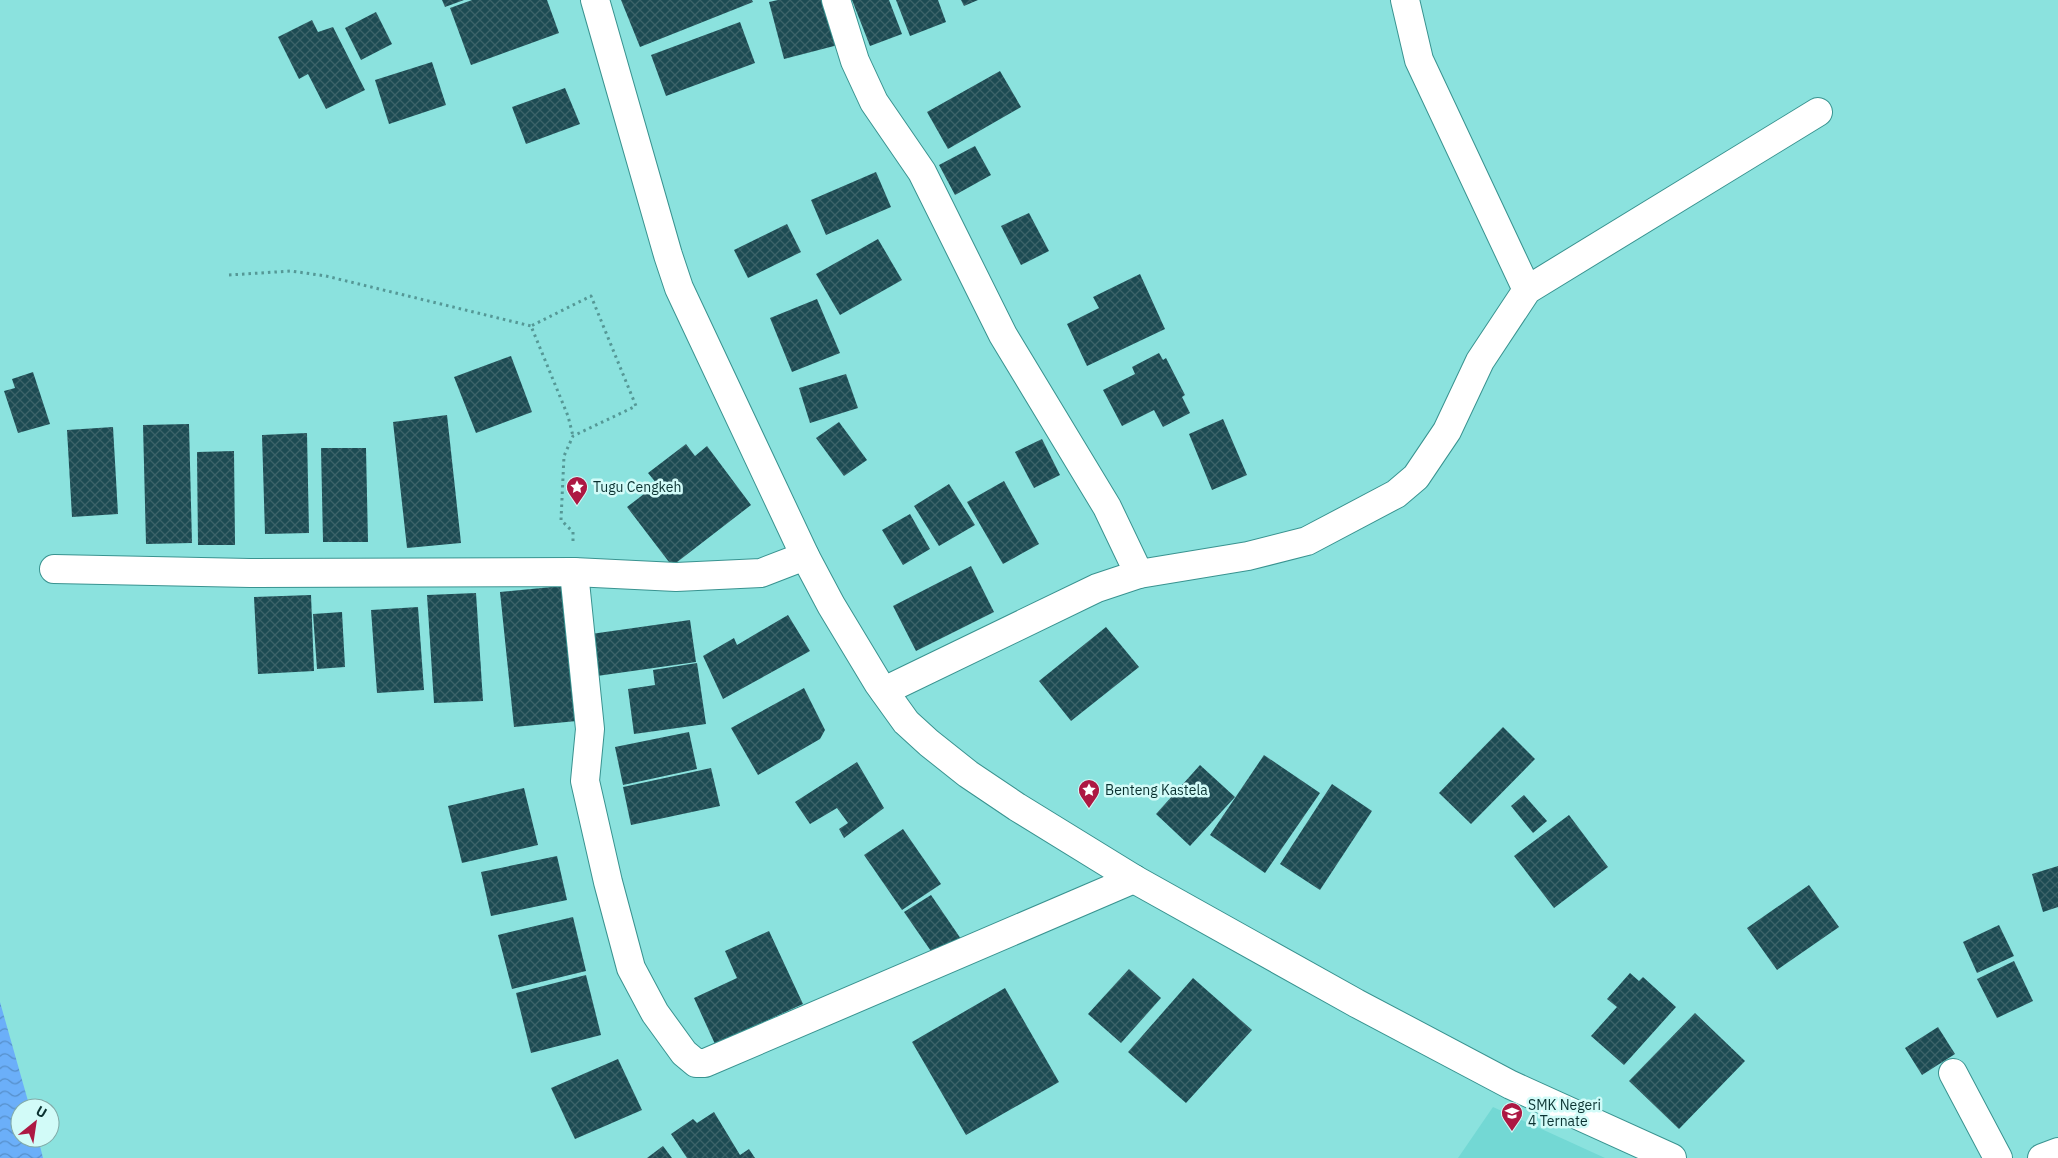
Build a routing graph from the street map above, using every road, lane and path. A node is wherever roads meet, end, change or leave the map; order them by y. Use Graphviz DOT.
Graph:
graph roads {
  1 [pos="595,0"];
  2 [pos="836,0"];
  3 [pos="1405,0"];
  4 [pos="1818,112"];
  5 [pos="229,275"];
  6 [pos="1527,290"];
  7 [pos="531,326"];
  8 [pos="574,436"];
  9 [pos="805,556"];
  10 [pos="54,569"];
  11 [pos="574,572"];
  12 [pos="1139,574"];
  13 [pos="884,691"];
  14 [pos="1134,879"];
  15 [pos="1953,1073"];
  16 [pos="2058,1152"];
  17 [pos="1672,1158"];
  18 [pos="1998,1158"];
  19 [pos="2042,1158"];
  1 -- 9 [label="main road"];
  2 -- 12 [label="main road"];
  3 -- 6 [label="main road"];
  4 -- 6 [label="main road"];
  5 -- 7 [label="path"];
  6 -- 12 [label="main road"];
  7 -- 8 [label="path"];
  7 -- 8 [label="path"];
  8 -- 11 [label="path"];
  9 -- 11 [label="main road"];
  9 -- 13 [label="main road"];
  10 -- 11 [label="main road"];
  11 -- 14 [label="main road"];
  12 -- 13 [label="main road"];
  13 -- 14 [label="main road"];
  14 -- 17 [label="main road"];
  15 -- 18 [label="main road"];
  16 -- 19 [label="main road"];
}
